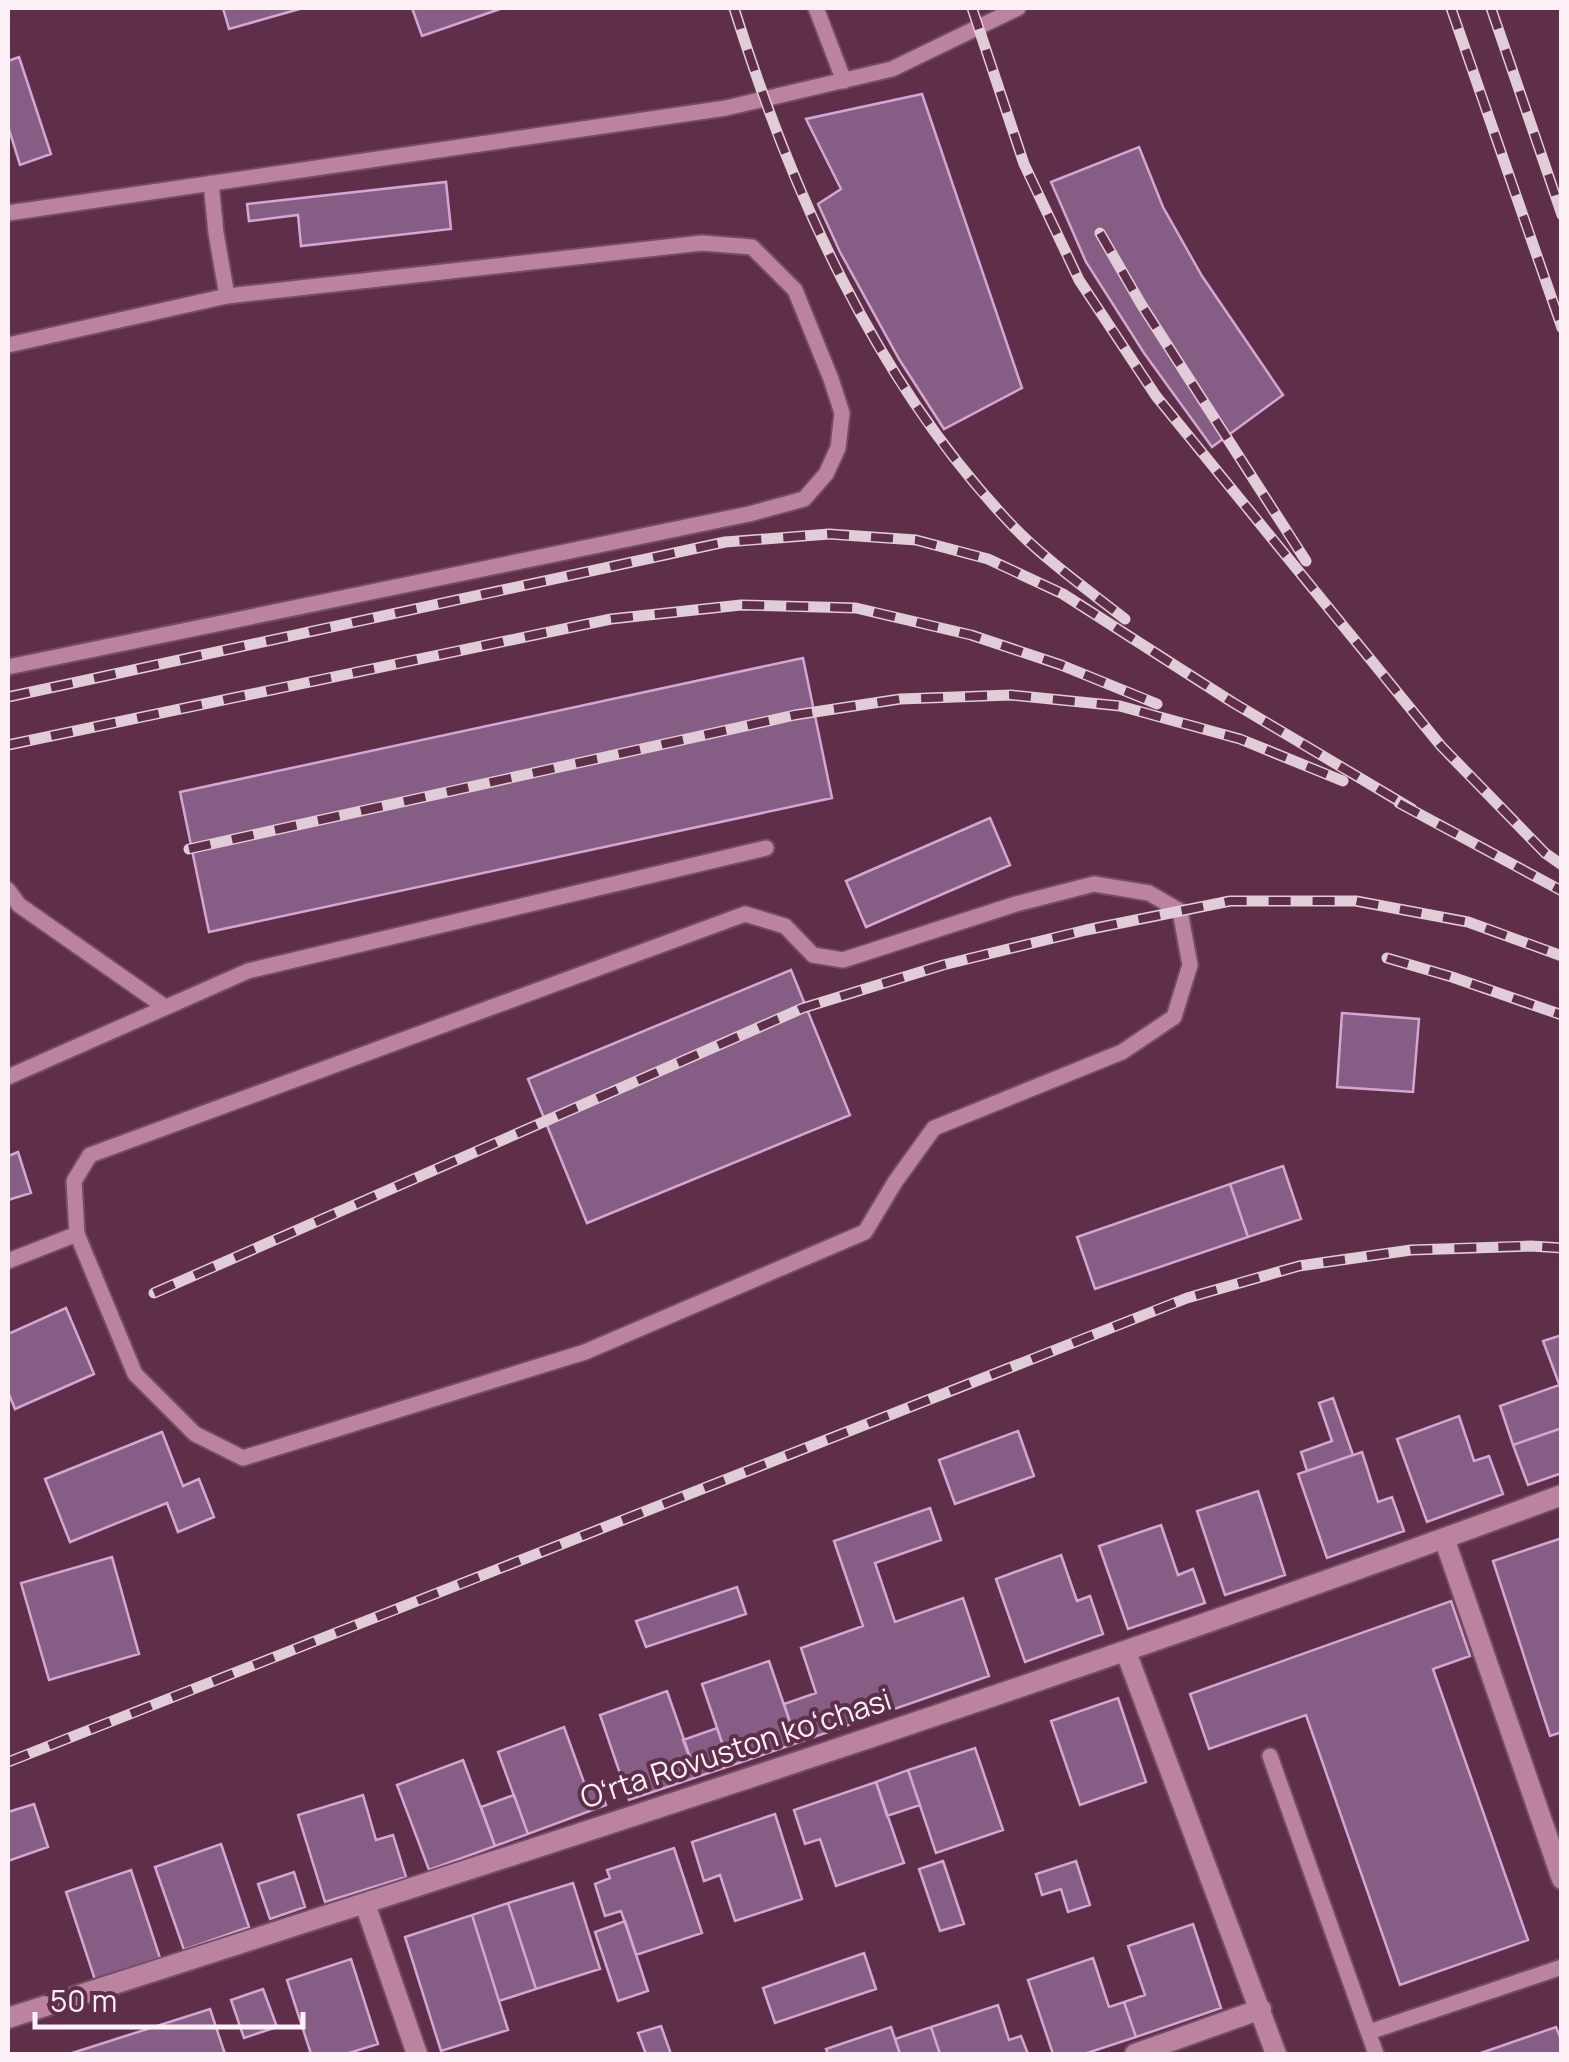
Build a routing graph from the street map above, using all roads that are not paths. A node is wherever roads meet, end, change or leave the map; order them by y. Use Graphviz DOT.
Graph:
graph roads {
  1 [pos="816,8"];
  2 [pos="1018,8"];
  3 [pos="844,81"];
  4 [pos="211,183"];
  5 [pos="8,213"];
  6 [pos="228,296"];
  7 [pos="8,345"];
  8 [pos="8,667"];
  9 [pos="766,848"];
  10 [pos="8,890"];
  11 [pos="166,1007"];
  12 [pos="8,1077"];
  13 [pos="77,1234"];
  14 [pos="8,1261"];
  15 [pos="1562,1495"];
  16 [pos="1444,1538"];
  17 [pos="1126,1652"];
  18 [pos="1270,1756"];
  19 [pos="1562,1880"];
  20 [pos="365,1904"];
  21 [pos="1562,1968"];
  22 [pos="1261,2009"];
  23 [pos="8,2018"];
  24 [pos="1369,2032"];
  25 [pos="417,2054"];
  26 [pos="1134,2054"];
  27 [pos="1276,2054"];
  28 [pos="1376,2054"];
  1 -- 3 [label="lane"];
  2 -- 3 [label="lane"];
  3 -- 4 [label="lane"];
  4 -- 5 [label="lane"];
  4 -- 6 [label="lane"];
  6 -- 7 [label="lane"];
  6 -- 8 [label="lane"];
  9 -- 11 [label="lane"];
  10 -- 11 [label="lane"];
  11 -- 12 [label="lane"];
  13 -- 13 [label="lane"];
  13 -- 14 [label="lane"];
  15 -- 16 [label="street, Oʻrta Rovuston koʻchasi"];
  16 -- 17 [label="street, Oʻrta Rovuston koʻchasi"];
  16 -- 19 [label="street"];
  17 -- 20 [label="street, Oʻrta Rovuston koʻchasi"];
  17 -- 22 [label="street"];
  18 -- 24 [label="lane"];
  20 -- 23 [label="street, Oʻrta Rovuston koʻchasi"];
  20 -- 25 [label="street"];
  21 -- 24 [label="lane"];
  22 -- 26 [label="street"];
  22 -- 27 [label="street"];
  24 -- 28 [label="lane"];
}
